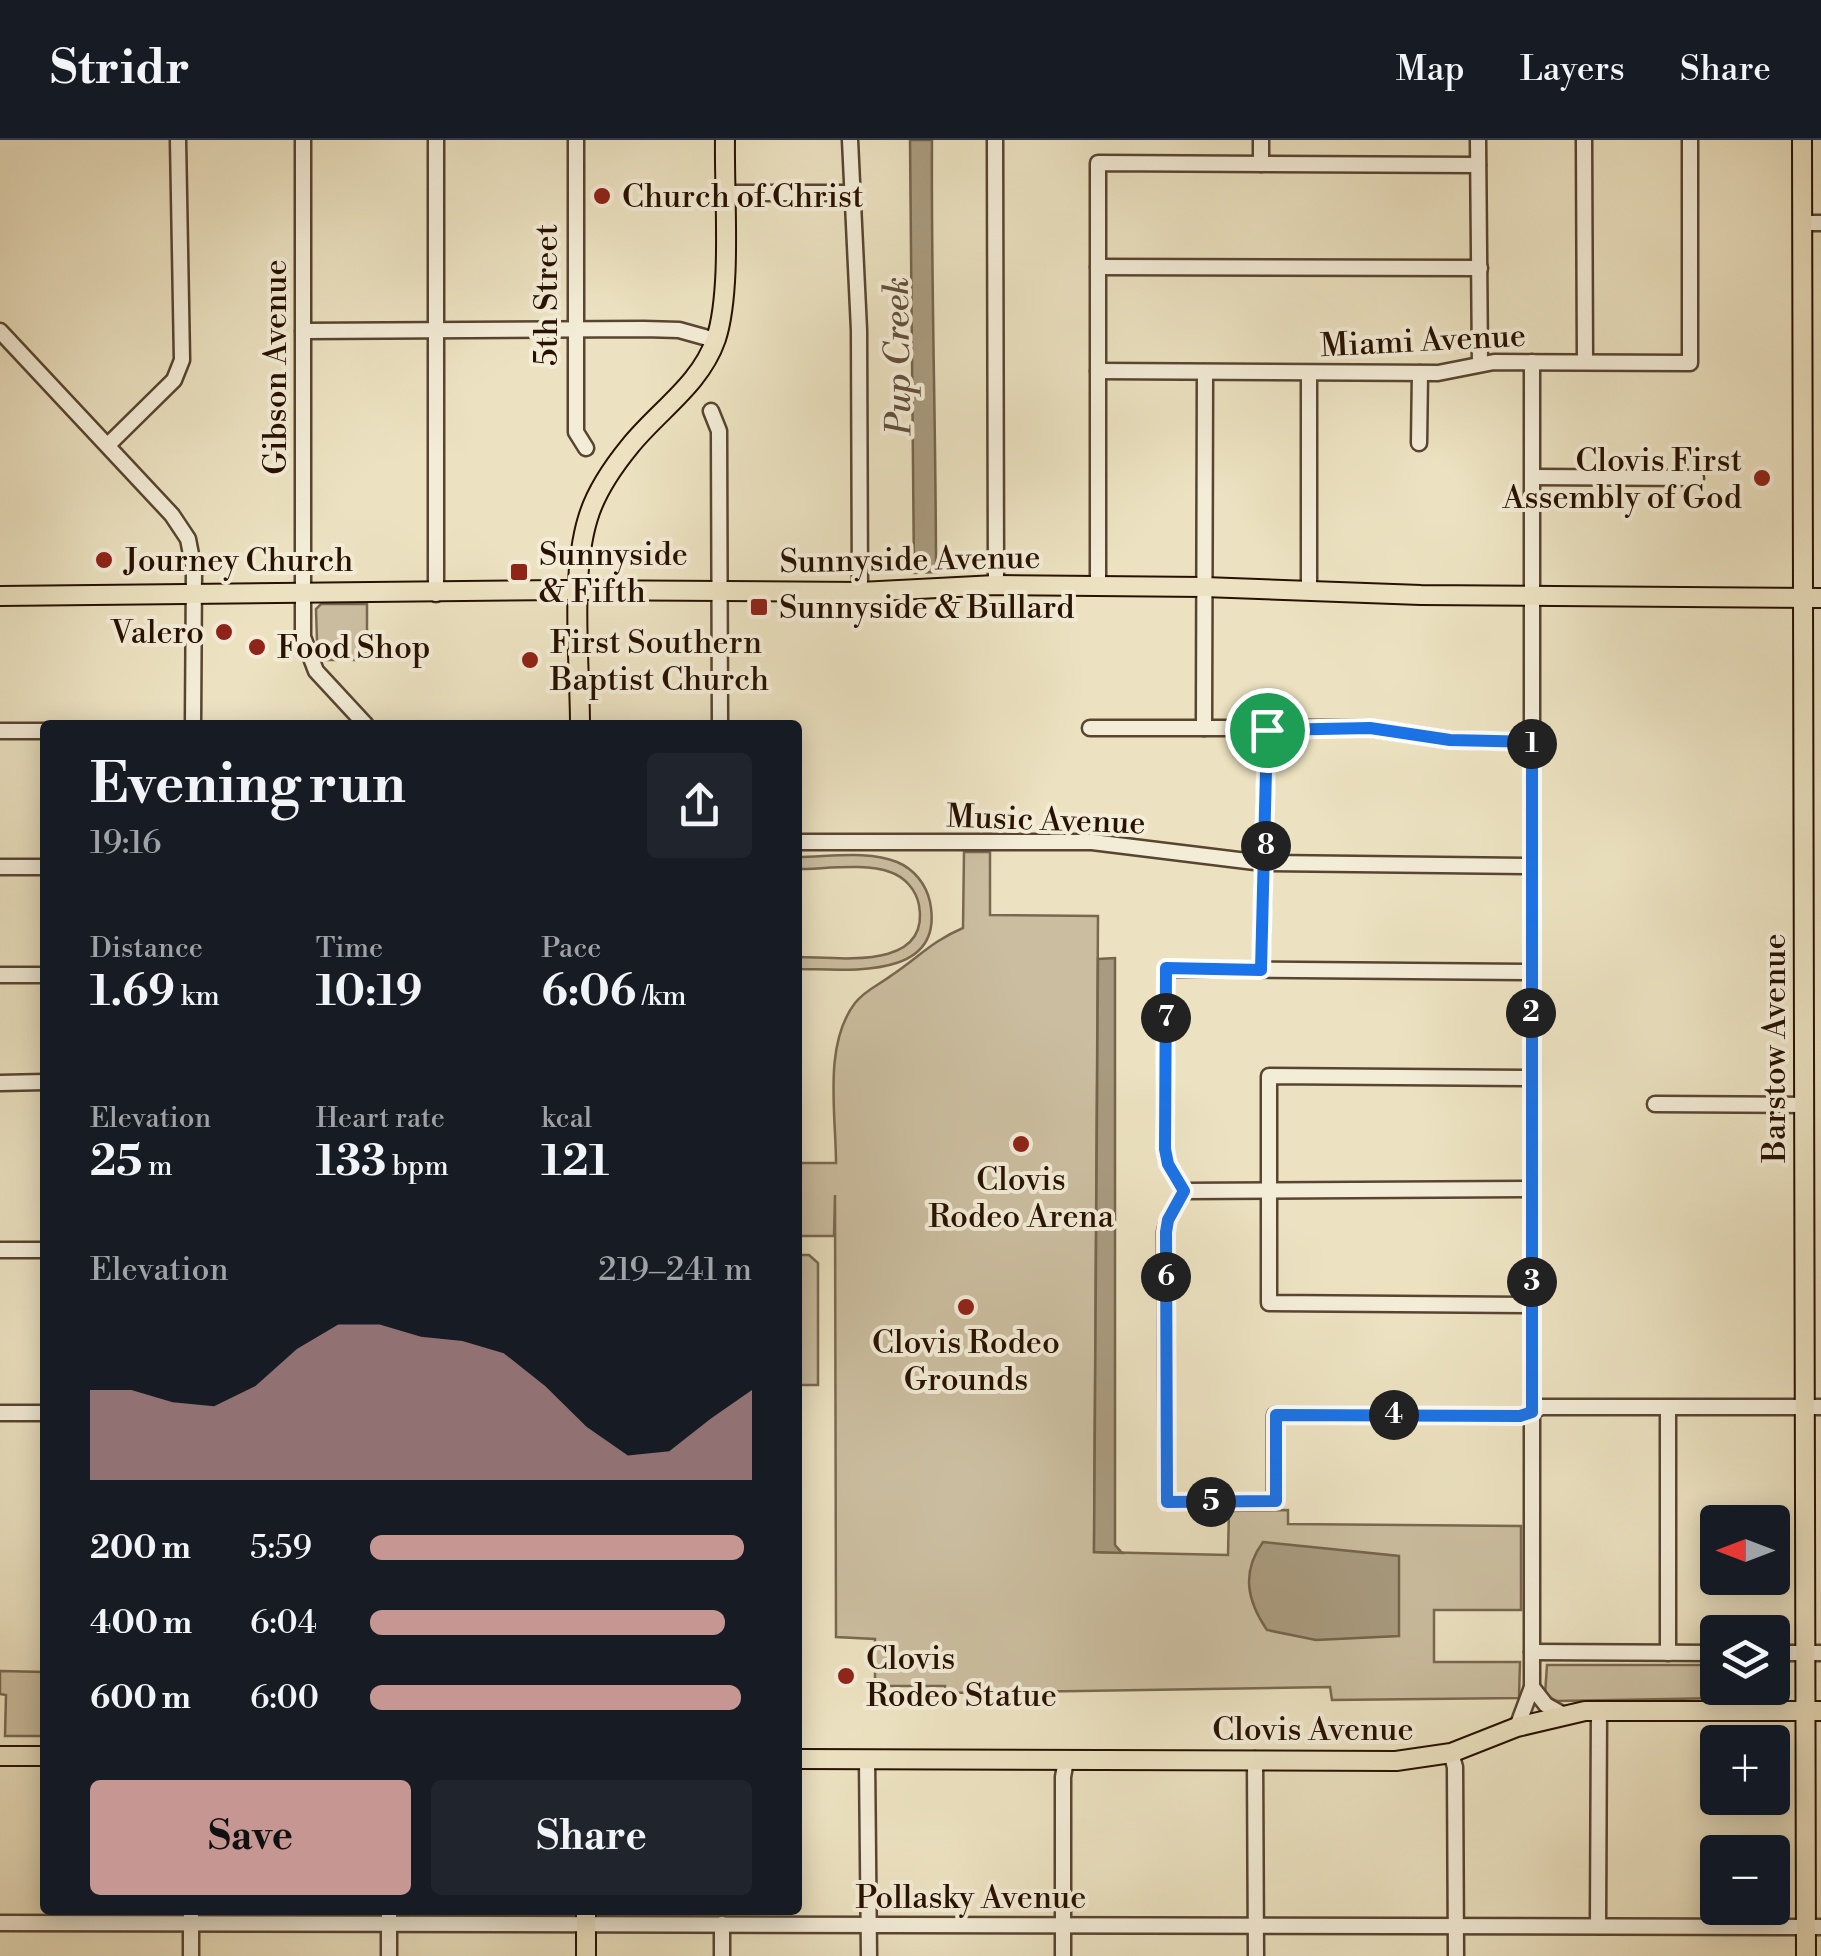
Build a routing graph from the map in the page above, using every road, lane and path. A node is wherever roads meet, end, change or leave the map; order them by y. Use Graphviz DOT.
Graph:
graph roads {
  1 [pos="178,140"];
  2 [pos="302,140"];
  3 [pos="436,140"];
  4 [pos="576,140"];
  5 [pos="724,140"];
  6 [pos="850,140"];
  7 [pos="995,140"];
  8 [pos="1261,140"];
  9 [pos="1478,140"];
  10 [pos="1584,140"];
  11 [pos="1690,140"];
  12 [pos="1802,140"];
  13 [pos="1262,164"];
  14 [pos="1478,166"];
  15 [pos="724,193"];
  16 [pos="854,193"];
  17 [pos="1812,223"];
  18 [pos="1098,267"];
  19 [pos="1480,268"];
  20 [pos="302,330"];
  21 [pos="436,330"];
  22 [pos="576,330"];
  23 [pos="0,331"];
  24 [pos="715,340"];
  25 [pos="1532,362"];
  26 [pos="1585,362"];
  27 [pos="1480,363"];
  28 [pos="1098,371"];
  29 [pos="1205,372"];
  30 [pos="1308,373"];
  31 [pos="1420,373"];
  32 [pos="711,411"];
  33 [pos="1419,443"];
  34 [pos="108,445"];
  35 [pos="586,448"];
  36 [pos="1533,477"];
  37 [pos="1696,478"];
  38 [pos="996,584"];
  39 [pos="1098,586"];
  40 [pos="1204,587"];
  41 [pos="580,590"];
  42 [pos="1309,590"];
  43 [pos="719,592"];
  44 [pos="860,592"];
  45 [pos="194,594"];
  46 [pos="303,594"];
  47 [pos="436,594"];
  48 [pos="0,596"];
  49 [pos="1532,596"];
  50 [pos="1812,598"];
  51 [pos="193,720"];
  52 [pos="362,720"];
  53 [pos="580,720"];
  54 [pos="720,720"];
  55 [pos="1090,728"];
  56 [pos="1204,728"];
  57 [pos="1267,730"];
  58 [pos="0,731"];
  59 [pos="40,731"];
  60 [pos="1532,742"];
  61 [pos="802,842"];
  62 [pos="1264,863"];
  63 [pos="1532,866"];
  64 [pos="40,867"];
  65 [pos="0,868"];
  66 [pos="1261,970"];
  67 [pos="1532,972"];
  68 [pos="0,975"];
  69 [pos="40,975"];
  70 [pos="1532,1078"];
  71 [pos="0,1082"];
  72 [pos="40,1082"];
  73 [pos="1655,1104"];
  74 [pos="1804,1105"];
  75 [pos="1532,1189"];
  76 [pos="1268,1190"];
  77 [pos="1184,1191"];
  78 [pos="0,1250"];
  79 [pos="40,1250"];
  80 [pos="1532,1304"];
  81 [pos="1668,1408"];
  82 [pos="1814,1408"];
  83 [pos="1532,1412"];
  84 [pos="0,1413"];
  85 [pos="40,1413"];
  86 [pos="1532,1652"];
  87 [pos="1668,1652"];
  88 [pos="1700,1653"];
  89 [pos="1812,1653"];
  90 [pos="1532,1687"];
  91 [pos="1599,1710"];
  92 [pos="1812,1711"];
  93 [pos="1562,1714"];
  94 [pos="1517,1727"];
  95 [pos="1451,1753"];
  96 [pos="0,1756"];
  97 [pos="40,1756"];
  98 [pos="867,1758"];
  99 [pos="802,1759"];
  100 [pos="1066,1760"];
  101 [pos="1255,1760"];
  102 [pos="191,1916"];
  103 [pos="389,1916"];
  104 [pos="586,1917"];
  105 [pos="0,1923"];
  106 [pos="722,1924"];
  107 [pos="868,1924"];
  108 [pos="1063,1924"];
  109 [pos="1256,1924"];
  110 [pos="1456,1926"];
  111 [pos="1598,1926"];
  112 [pos="1813,1927"];
  113 [pos="191,1956"];
  114 [pos="389,1956"];
  115 [pos="586,1956"];
  116 [pos="722,1956"];
  117 [pos="869,1956"];
  118 [pos="1063,1956"];
  119 [pos="1256,1956"];
  120 [pos="1456,1956"];
  121 [pos="1806,1956"];
  1 -- 34 [label="street"];
  2 -- 20 [label="street, Gibson Avenue"];
  3 -- 21 [label="street"];
  4 -- 22 [label="street, 5th Street"];
  5 -- 15 [label="main road"];
  6 -- 16 [label="street"];
  7 -- 38 [label="street"];
  8 -- 13 [label="street"];
  9 -- 14 [label="street"];
  10 -- 26 [label="street"];
  11 -- 26 [label="street, Miami Avenue"];
  12 -- 17 [label="main road, Barstow Avenue"];
  13 -- 14 [label="street"];
  13 -- 18 [label="street"];
  14 -- 19 [label="street"];
  15 -- 16 [label="street"];
  15 -- 24 [label="main road"];
  16 -- 44 [label="street"];
  17 -- 50 [label="main road, Barstow Avenue"];
  18 -- 19 [label="street"];
  18 -- 28 [label="street"];
  19 -- 27 [label="street"];
  20 -- 21 [label="street"];
  20 -- 46 [label="street, Gibson Avenue"];
  21 -- 22 [label="street"];
  21 -- 47 [label="street"];
  22 -- 24 [label="street"];
  22 -- 35 [label="street, 5th Street"];
  23 -- 34 [label="street"];
  24 -- 41 [label="main road"];
  25 -- 26 [label="street, Miami Avenue"];
  25 -- 27 [label="street, Miami Avenue"];
  25 -- 36 [label="street"];
  27 -- 31 [label="street, Miami Avenue"];
  28 -- 29 [label="street, Miami Avenue"];
  28 -- 39 [label="street"];
  29 -- 30 [label="street, Miami Avenue"];
  29 -- 40 [label="street"];
  30 -- 31 [label="street, Miami Avenue"];
  30 -- 42 [label="street"];
  31 -- 33 [label="street"];
  32 -- 43 [label="street"];
  34 -- 45 [label="street"];
  36 -- 37 [label="street"];
  36 -- 49 [label="street"];
  38 -- 39 [label="main road, Sunnyside Avenue"];
  38 -- 44 [label="main road, Sunnyside Avenue"];
  39 -- 40 [label="main road, Sunnyside Avenue"];
  40 -- 42 [label="main road, Sunnyside Avenue"];
  40 -- 56 [label="street"];
  41 -- 43 [label="main road, Sunnyside Avenue"];
  41 -- 47 [label="main road, Sunnyside Avenue"];
  41 -- 53 [label="main road"];
  42 -- 49 [label="main road, Sunnyside Avenue"];
  43 -- 44 [label="main road, Sunnyside Avenue"];
  43 -- 54 [label="street"];
  45 -- 46 [label="main road, Sunnyside Avenue"];
  45 -- 48 [label="main road, Sunnyside Avenue"];
  45 -- 51 [label="street"];
  46 -- 47 [label="main road, Sunnyside Avenue"];
  46 -- 52 [label="street, Gibson Avenue"];
  49 -- 50 [label="main road, Sunnyside Avenue"];
  49 -- 60 [label="street"];
  50 -- 74 [label="main road, Barstow Avenue"];
  55 -- 56 [label="street"];
  56 -- 57 [label="street"];
  57 -- 60 [label="street"];
  57 -- 62 [label="street"];
  58 -- 59 [label="street"];
  60 -- 63 [label="street"];
  61 -- 62 [label="street, Music Avenue"];
  62 -- 63 [label="street, Music Avenue"];
  62 -- 66 [label="street"];
  63 -- 67 [label="street"];
  64 -- 65 [label="street"];
  66 -- 67 [label="street"];
  66 -- 77 [label="street"];
  67 -- 70 [label="street"];
  68 -- 69 [label="street"];
  70 -- 75 [label="street"];
  70 -- 76 [label="street"];
  71 -- 72 [label="street"];
  73 -- 74 [label="street"];
  74 -- 82 [label="main road, Barstow Avenue"];
  75 -- 76 [label="street"];
  75 -- 80 [label="street"];
  76 -- 77 [label="street"];
  76 -- 80 [label="street"];
  77 -- 83 [label="street"];
  78 -- 79 [label="street"];
  80 -- 83 [label="street"];
  81 -- 82 [label="street"];
  81 -- 83 [label="street"];
  81 -- 87 [label="street"];
  82 -- 89 [label="main road, Barstow Avenue"];
  83 -- 86 [label="street"];
  84 -- 85 [label="street"];
  86 -- 87 [label="street"];
  86 -- 90 [label="street"];
  87 -- 88 [label="street"];
  89 -- 92 [label="main road, Barstow Avenue"];
  90 -- 93 [label="street"];
  90 -- 94 [label="street"];
  91 -- 92 [label="main road, Clovis Avenue"];
  91 -- 93 [label="main road, Clovis Avenue"];
  91 -- 111 [label="street"];
  92 -- 112 [label="main road, Barstow Avenue"];
  93 -- 94 [label="main road, Clovis Avenue"];
  94 -- 95 [label="main road, Clovis Avenue"];
  95 -- 101 [label="main road, Clovis Avenue"];
  95 -- 110 [label="street"];
  96 -- 97 [label="main road"];
  98 -- 99 [label="main road, Clovis Avenue"];
  98 -- 100 [label="main road, Clovis Avenue"];
  98 -- 107 [label="street"];
  100 -- 101 [label="main road, Clovis Avenue"];
  100 -- 108 [label="street"];
  101 -- 109 [label="street"];
  102 -- 103 [label="street, Pollasky Avenue"];
  102 -- 105 [label="street, Pollasky Avenue"];
  102 -- 113 [label="street"];
  103 -- 104 [label="street, Pollasky Avenue"];
  103 -- 114 [label="street"];
  104 -- 106 [label="street, Pollasky Avenue"];
  104 -- 115 [label="main road"];
  106 -- 107 [label="street, Pollasky Avenue"];
  106 -- 116 [label="street"];
  107 -- 108 [label="street, Pollasky Avenue"];
  107 -- 117 [label="street"];
  108 -- 109 [label="street, Pollasky Avenue"];
  108 -- 118 [label="street"];
  109 -- 110 [label="street, Pollasky Avenue"];
  109 -- 119 [label="street"];
  110 -- 111 [label="street, Pollasky Avenue"];
  110 -- 120 [label="street"];
  111 -- 112 [label="street, Pollasky Avenue"];
  112 -- 121 [label="main road, Barstow Avenue"];
}
